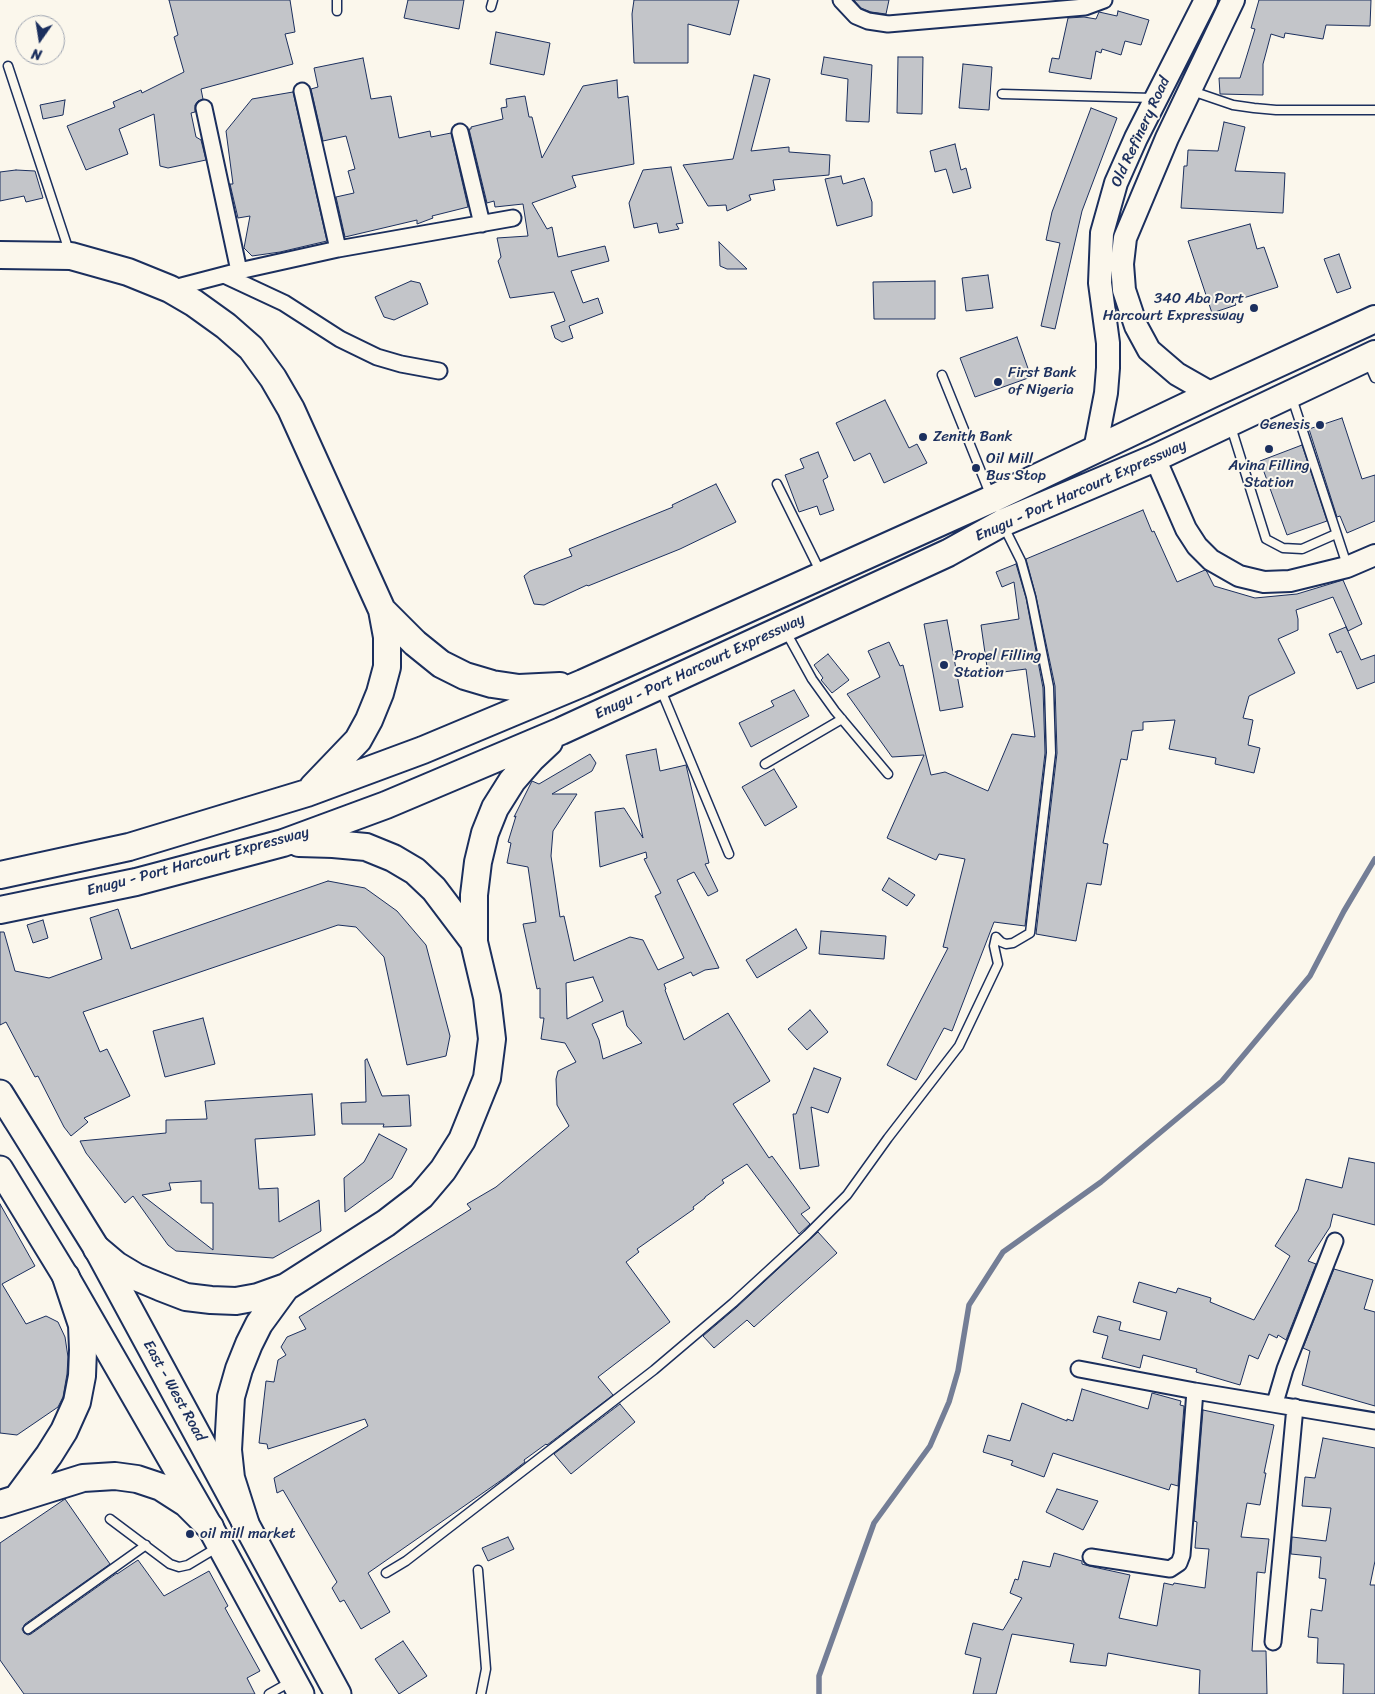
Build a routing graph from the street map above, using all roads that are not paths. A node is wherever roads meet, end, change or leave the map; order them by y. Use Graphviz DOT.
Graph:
graph roads {
  1 [pos="337,0"];
  2 [pos="841,0"];
  3 [pos="1104,0"];
  4 [pos="1206,0"];
  5 [pos="1234,0"];
  6 [pos="337,11"];
  7 [pos="8,66"];
  8 [pos="302,91"];
  9 [pos="1190,91"];
  10 [pos="1002,94"];
  11 [pos="1156,98"];
  12 [pos="204,108"];
  13 [pos="1375,110"];
  14 [pos="460,132"];
  15 [pos="513,218"];
  16 [pos="482,224"];
  17 [pos="338,249"];
  18 [pos="0,255"];
  19 [pos="70,256"];
  20 [pos="239,271"];
  21 [pos="224,275"];
  22 [pos="170,289"];
  23 [pos="1375,318"];
  24 [pos="1372,363"];
  25 [pos="439,371"];
  26 [pos="942,375"];
  27 [pos="1212,394"];
  28 [pos="1292,395"];
  29 [pos="1230,423"];
  30 [pos="1095,450"];
  31 [pos="1155,458"];
  32 [pos="777,484"];
  33 [pos="992,498"];
  34 [pos="1002,523"];
  35 [pos="1336,534"];
  36 [pos="1375,555"];
  37 [pos="1348,567"];
  38 [pos="822,575"];
  39 [pos="382,610"];
  40 [pos="784,628"];
  41 [pos="583,683"];
  42 [pos="659,686"];
  43 [pos="842,719"];
  44 [pos="561,731"];
  45 [pos="765,764"];
  46 [pos="888,774"];
  47 [pos="307,793"];
  48 [pos="283,843"];
  49 [pos="729,854"];
  50 [pos="0,875"];
  51 [pos="0,910"];
  52 [pos="474,942"];
  53 [pos="0,1093"];
  54 [pos="0,1169"];
  55 [pos="1335,1241"];
  56 [pos="97,1249"];
  57 [pos="66,1277"];
  58 [pos="286,1287"];
  59 [pos="1079,1369"];
  60 [pos="1195,1391"];
  61 [pos="1275,1403"];
  62 [pos="1295,1407"];
  63 [pos="1375,1421"];
  64 [pos="9,1500"];
  65 [pos="110,1519"];
  66 [pos="245,1522"];
  67 [pos="215,1536"];
  68 [pos="146,1546"];
  69 [pos="1092,1557"];
  70 [pos="478,1570"];
  71 [pos="386,1573"];
  72 [pos="28,1629"];
  73 [pos="1273,1642"];
  74 [pos="297,1687"];
  75 [pos="269,1694"];
  76 [pos="338,1694"];
  77 [pos="481,1694"];
  1 -- 6 [label="lane"];
  2 -- 3 [label="street"];
  4 -- 11 [label="main road, Old Refinery Road"];
  5 -- 9 [label="main road, Old Refinery Road"];
  7 -- 19 [label="lane"];
  8 -- 17 [label="street"];
  9 -- 13 [label="lane"];
  9 -- 27 [label="main road, Old Refinery Road"];
  10 -- 11 [label="lane"];
  11 -- 30 [label="main road, Old Refinery Road"];
  12 -- 20 [label="street"];
  14 -- 16 [label="street"];
  15 -- 16 [label="street"];
  16 -- 17 [label="street"];
  17 -- 20 [label="street"];
  18 -- 19 [label="highway"];
  19 -- 22 [label="highway"];
  20 -- 21 [label="street"];
  21 -- 22 [label="street"];
  21 -- 25 [label="street"];
  22 -- 39 [label="highway"];
  23 -- 27 [label="highway, Enugu - Port Harcourt Expressway"];
  24 -- 28 [label="highway, Enugu - Port Harcourt Expressway"];
  26 -- 33 [label="lane"];
  27 -- 30 [label="highway, Enugu - Port Harcourt Expressway"];
  28 -- 29 [label="highway, Enugu - Port Harcourt Expressway"];
  28 -- 35 [label="lane"];
  29 -- 31 [label="highway, Enugu - Port Harcourt Expressway"];
  29 -- 35 [label="lane"];
  30 -- 33 [label="highway, Enugu - Port Harcourt Expressway"];
  31 -- 34 [label="highway, Enugu - Port Harcourt Expressway"];
  31 -- 37 [label="street"];
  32 -- 38 [label="lane"];
  33 -- 38 [label="highway, Enugu - Port Harcourt Expressway"];
  34 -- 40 [label="highway, Enugu - Port Harcourt Expressway"];
  34 -- 71 [label="lane"];
  35 -- 37 [label="lane"];
  36 -- 37 [label="street"];
  38 -- 41 [label="highway, Enugu - Port Harcourt Expressway"];
  39 -- 41 [label="highway"];
  39 -- 47 [label="highway"];
  40 -- 42 [label="highway, Enugu - Port Harcourt Expressway"];
  40 -- 43 [label="lane"];
  41 -- 47 [label="highway, Enugu - Port Harcourt Expressway"];
  42 -- 44 [label="highway, Enugu - Port Harcourt Expressway"];
  42 -- 49 [label="lane"];
  43 -- 45 [label="lane"];
  43 -- 46 [label="lane"];
  44 -- 48 [label="highway, Enugu - Port Harcourt Expressway"];
  44 -- 52 [label="highway"];
  47 -- 50 [label="highway, Enugu - Port Harcourt Expressway"];
  48 -- 51 [label="highway, Enugu - Port Harcourt Expressway"];
  48 -- 52 [label="highway"];
  52 -- 58 [label="highway"];
  53 -- 56 [label="main road, East - West Road"];
  54 -- 57 [label="main road"];
  55 -- 61 [label="street"];
  56 -- 58 [label="highway"];
  56 -- 66 [label="main road, East - West Road"];
  57 -- 64 [label="highway"];
  57 -- 67 [label="main road"];
  58 -- 66 [label="highway"];
  59 -- 60 [label="street"];
  60 -- 61 [label="street"];
  60 -- 69 [label="street"];
  61 -- 62 [label="street"];
  62 -- 63 [label="street"];
  62 -- 73 [label="street"];
  64 -- 67 [label="highway"];
  65 -- 68 [label="lane"];
  66 -- 76 [label="main road, East - West Road"];
  67 -- 68 [label="lane"];
  67 -- 74 [label="main road"];
  68 -- 72 [label="lane"];
  70 -- 77 [label="lane"];
  74 -- 75 [label="lane"];
}
